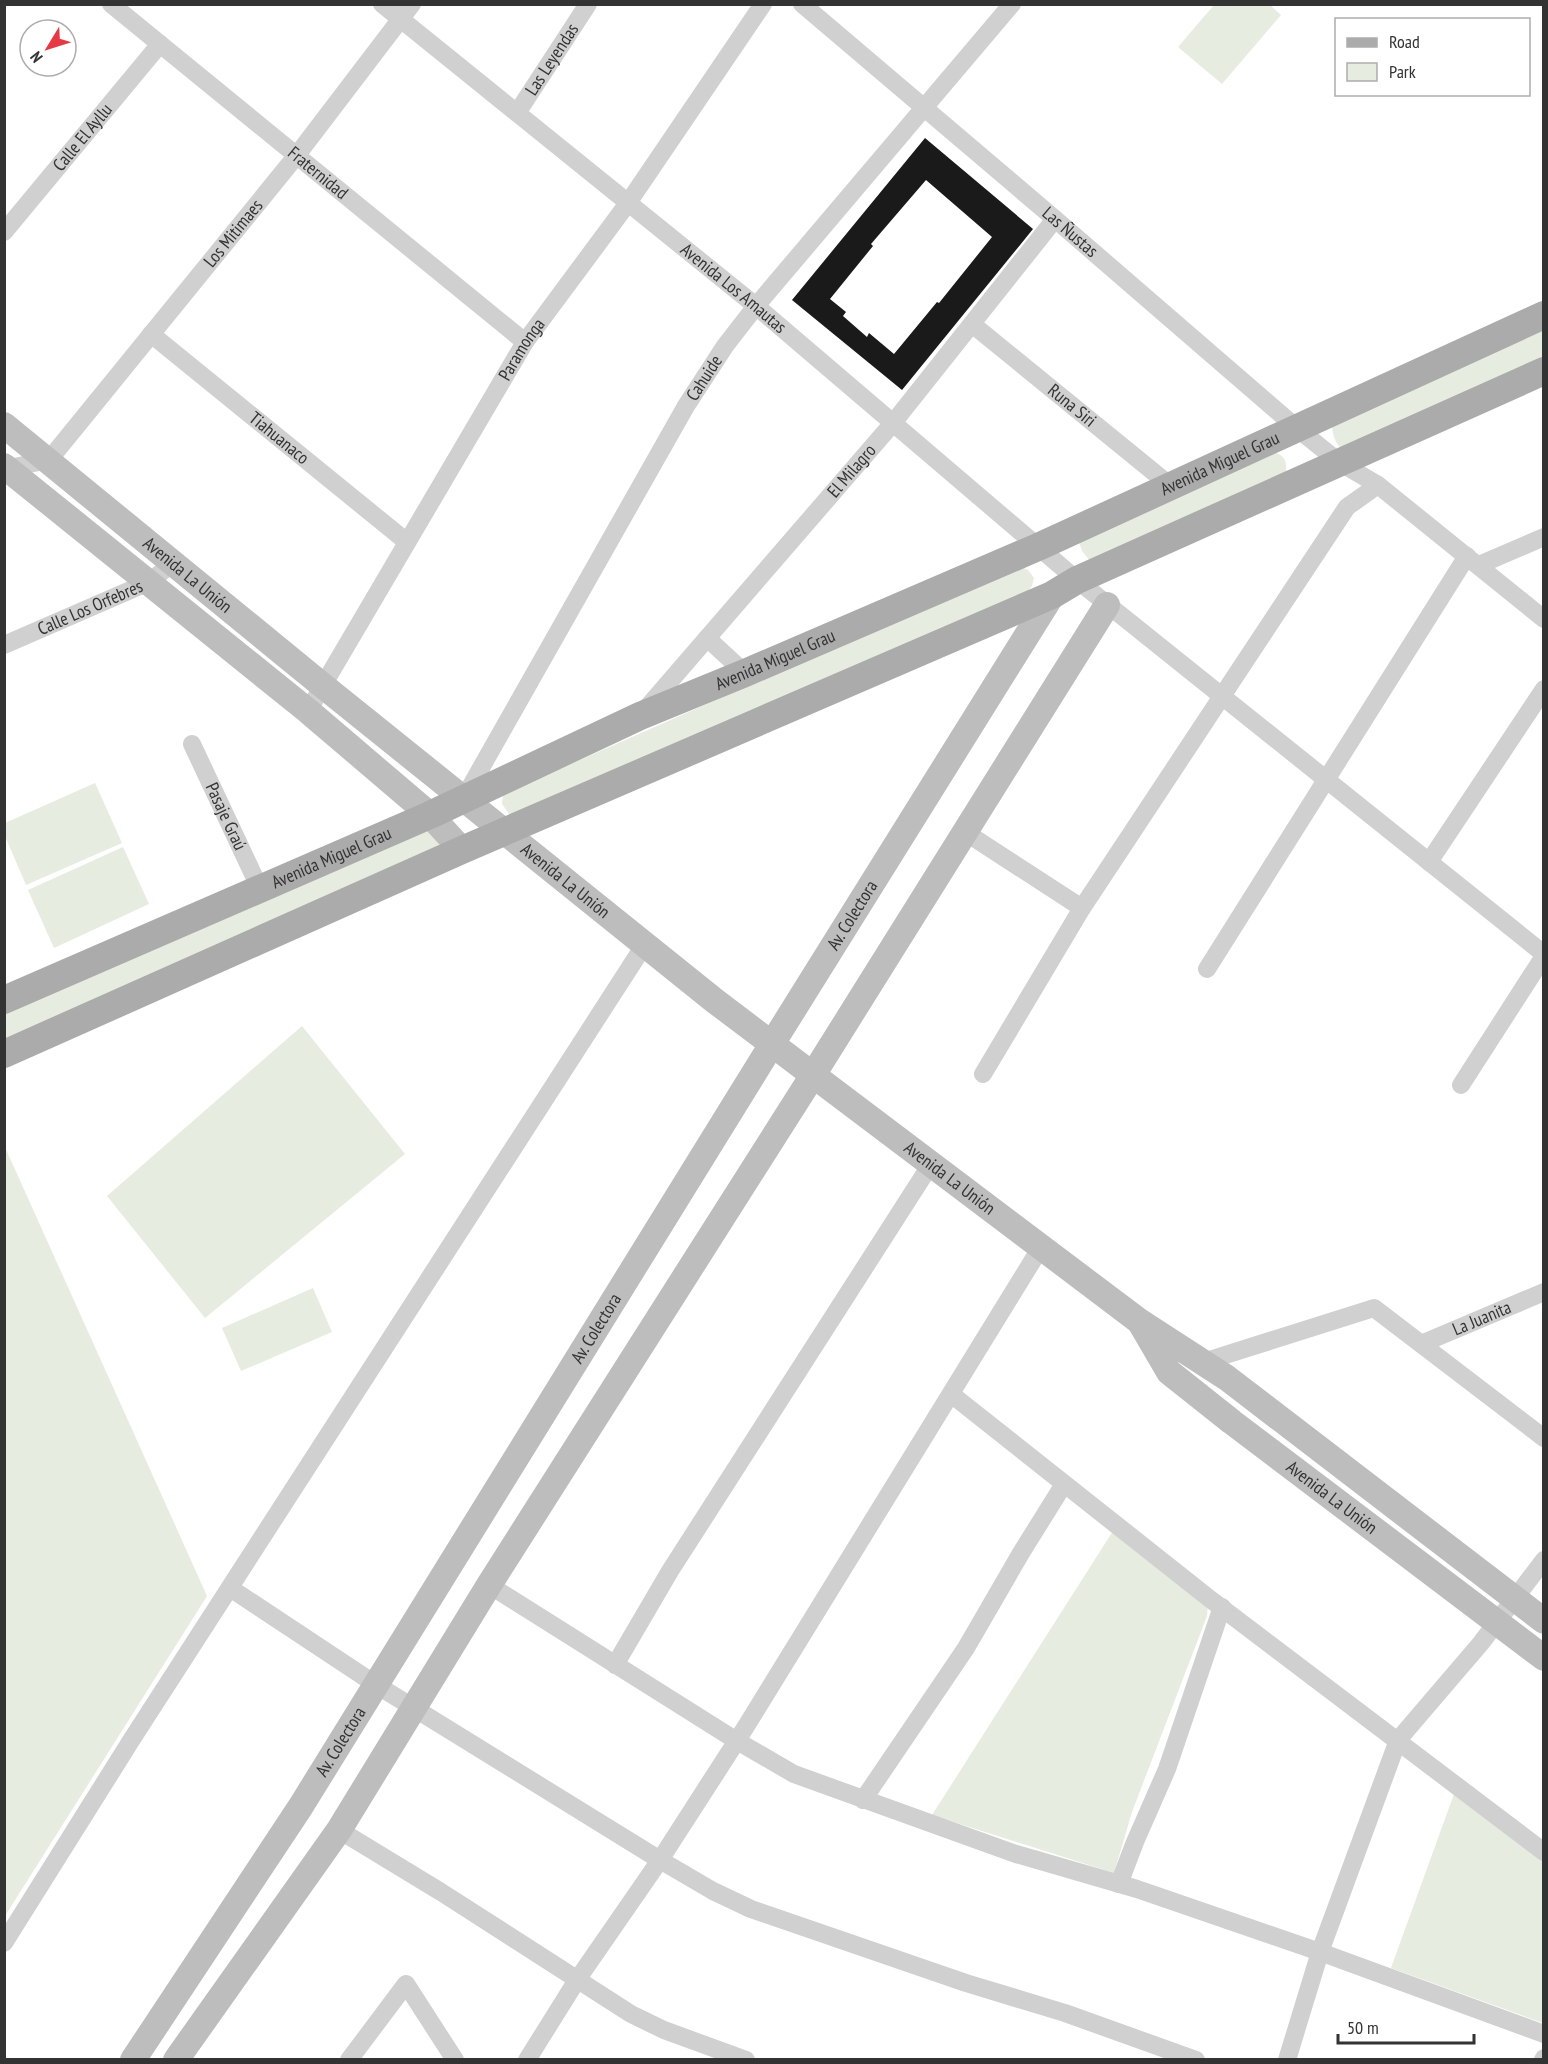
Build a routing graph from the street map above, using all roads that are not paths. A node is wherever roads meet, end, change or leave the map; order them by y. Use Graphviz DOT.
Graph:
graph roads {
  1 [pos="111,4"];
  2 [pos="382,4"];
  3 [pos="412,4"];
  4 [pos="588,4"];
  5 [pos="763,4"];
  6 [pos="802,4"];
  7 [pos="1012,4"];
  8 [pos="402,20"];
  9 [pos="160,44"];
  10 [pos="925,108"];
  11 [pos="517,113"];
  12 [pos="297,155"];
  13 [pos="628,203"];
  14 [pos="1056,219"];
  15 [pos="4,232"];
  16 [pos="756,306"];
  17 [pos="1544,315"];
  18 [pos="972,324"];
  19 [pos="151,334"];
  20 [pos="525,342"];
  21 [pos="1544,371"];
  22 [pos="893,423"];
  23 [pos="4,425"];
  24 [pos="1298,429"];
  25 [pos="49,460"];
  26 [pos="1339,462"];
  27 [pos="5,468"];
  28 [pos="1378,485"];
  29 [pos="1172,486"];
  30 [pos="1544,537"];
  31 [pos="407,542"];
  32 [pos="1038,547"];
  33 [pos="1473,561"];
  34 [pos="173,562"];
  35 [pos="1077,580"];
  36 [pos="149,582"];
  37 [pos="1052,595"];
  38 [pos="1107,605"];
  39 [pos="1544,619"];
  40 [pos="707,639"];
  41 [pos="4,645"];
  42 [pos="745,673"];
  43 [pos="322,685"];
  44 [pos="1544,689"];
  45 [pos="1221,696"];
  46 [pos="309,711"];
  47 [pos="640,716"];
  48 [pos="192,744"];
  49 [pos="1326,780"];
  50 [pos="464,798"];
  51 [pos="430,815"];
  52 [pos="505,831"];
  53 [pos="966,832"];
  54 [pos="462,850"];
  55 [pos="1429,862"];
  56 [pos="260,889"];
  57 [pos="1082,908"];
  58 [pos="645,944"];
  59 [pos="1544,955"];
  60 [pos="1207,969"];
  61 [pos="4,1000"];
  62 [pos="772,1044"];
  63 [pos="4,1054"];
  64 [pos="983,1074"];
  65 [pos="813,1075"];
  66 [pos="1461,1085"];
  67 [pos="931,1164"];
  68 [pos="1041,1247"];
  69 [pos="1540,1296"];
  70 [pos="1139,1321"];
  71 [pos="1421,1344"];
  72 [pos="1203,1362"];
  73 [pos="951,1394"];
  74 [pos="1505,1408"];
  75 [pos="1544,1430"];
  76 [pos="1544,1438"];
  77 [pos="1064,1484"];
  78 [pos="1544,1560"];
  79 [pos="489,1585"];
  80 [pos="230,1588"];
  81 [pos="1515,1599"];
  82 [pos="1222,1607"];
  83 [pos="1544,1621"];
  84 [pos="1498,1622"];
  85 [pos="1544,1658"];
  86 [pos="615,1665"];
  87 [pos="375,1684"];
  88 [pos="415,1708"];
  89 [pos="1398,1740"];
  90 [pos="737,1742"];
  91 [pos="863,1800"];
  92 [pos="339,1830"];
  93 [pos="1544,1852"];
  94 [pos="660,1860"];
  95 [pos="1119,1884"];
  96 [pos="4,1943"];
  97 [pos="1320,1952"];
  98 [pos="577,1980"];
  99 [pos="1544,2034"];
  100 [pos="133,2060"];
  101 [pos="176,2060"];
  102 [pos="349,2060"];
  103 [pos="454,2060"];
  104 [pos="527,2060"];
  105 [pos="746,2060"];
  106 [pos="1197,2060"];
  107 [pos="1287,2060"];
  1 -- 9 [label="street, Fraternidad"];
  2 -- 8 [label="street, Avenida Los Amautas"];
  3 -- 8 [label="street, Los Mitimaes"];
  4 -- 11 [label="street, Las Leyendas"];
  5 -- 13 [label="street, Paramonga"];
  6 -- 10 [label="street, Las Ñustas"];
  7 -- 10 [label="street, Cahuide"];
  8 -- 11 [label="street, Avenida Los Amautas"];
  8 -- 12 [label="street, Los Mitimaes"];
  9 -- 12 [label="street, Fraternidad"];
  9 -- 15 [label="street, Calle El Ayllu"];
  10 -- 14 [label="street, Las Ñustas"];
  10 -- 16 [label="street, Cahuide"];
  11 -- 13 [label="street, Avenida Los Amautas"];
  12 -- 19 [label="street, Los Mitimaes"];
  12 -- 20 [label="street, Fraternidad"];
  13 -- 16 [label="street, Avenida Los Amautas"];
  13 -- 20 [label="street, Paramonga"];
  14 -- 18 [label="street, El Milagro"];
  14 -- 24 [label="street, Las Ñustas"];
  16 -- 22 [label="street, Avenida Los Amautas"];
  16 -- 50 [label="street, Cahuide"];
  17 -- 24 [label="main road, Avenida Miguel Grau"];
  18 -- 22 [label="street, El Milagro"];
  18 -- 29 [label="street, Runa Siri"];
  19 -- 25 [label="street, Los Mitimaes"];
  19 -- 31 [label="street, Tiahuanaco"];
  20 -- 31 [label="street, Paramonga"];
  21 -- 26 [label="main road"];
  22 -- 32 [label="street, Avenida Los Amautas"];
  22 -- 40 [label="street, El Milagro"];
  23 -- 25 [label="street, Avenida La Unión"];
  24 -- 26 [label="street, Las Ñustas"];
  24 -- 29 [label="main road, Avenida Miguel Grau"];
  25 -- 27 [label="street"];
  25 -- 34 [label="street, Avenida La Unión"];
  26 -- 28 [label="street, Las Ñustas"];
  26 -- 35 [label="main road"];
  27 -- 36 [label="street, Avenida La Unión"];
  28 -- 33 [label="street, Las Ñustas"];
  28 -- 45 [label="street"];
  29 -- 32 [label="main road, Avenida Miguel Grau"];
  30 -- 33 [label="street"];
  31 -- 43 [label="street, Paramonga"];
  32 -- 35 [label="street, Avenida Los Amautas"];
  32 -- 42 [label="main road, Avenida Miguel Grau"];
  33 -- 39 [label="street, Las Ñustas"];
  33 -- 49 [label="street"];
  34 -- 36 [label="street, Calle Los Orfebres"];
  34 -- 43 [label="street, Avenida La Unión"];
  35 -- 37 [label="main road"];
  35 -- 38 [label="street, Avenida Los Amautas"];
  36 -- 41 [label="street, Calle Los Orfebres"];
  36 -- 46 [label="street, Avenida La Unión"];
  37 -- 52 [label="main road"];
  37 -- 62 [label="street, Av. Colectora"];
  38 -- 45 [label="street, Avenida Los Amautas"];
  38 -- 53 [label="street"];
  40 -- 42 [label="street"];
  40 -- 47 [label="street, El Milagro"];
  42 -- 47 [label="main road, Avenida Miguel Grau"];
  43 -- 46 [label="street, Paramonga"];
  43 -- 50 [label="street, Avenida La Unión"];
  44 -- 55 [label="street"];
  45 -- 49 [label="street, Avenida Los Amautas"];
  45 -- 57 [label="street"];
  46 -- 51 [label="street, Avenida La Unión"];
  47 -- 50 [label="main road, Avenida Miguel Grau"];
  48 -- 56 [label="street, Pasaje Graú"];
  49 -- 55 [label="street, Avenida Los Amautas"];
  49 -- 60 [label="street"];
  50 -- 51 [label="main road, Avenida Miguel Grau"];
  50 -- 52 [label="street, Avenida La Unión"];
  51 -- 54 [label="street, Avenida La Unión"];
  51 -- 56 [label="main road, Avenida Miguel Grau"];
  52 -- 54 [label="main road"];
  52 -- 58 [label="street, Avenida La Unión"];
  53 -- 57 [label="street"];
  53 -- 65 [label="street"];
  54 -- 63 [label="main road"];
  55 -- 59 [label="street, Avenida Los Amautas"];
  56 -- 61 [label="main road, Avenida Miguel Grau"];
  57 -- 64 [label="street"];
  58 -- 62 [label="street, Avenida La Unión"];
  58 -- 80 [label="street"];
  59 -- 66 [label="street"];
  62 -- 65 [label="street, Avenida La Unión"];
  62 -- 87 [label="street, Av. Colectora"];
  65 -- 67 [label="street, Avenida La Unión"];
  65 -- 79 [label="street"];
  67 -- 68 [label="street, Avenida La Unión"];
  67 -- 86 [label="street"];
  68 -- 70 [label="street, Avenida La Unión"];
  68 -- 73 [label="street"];
  69 -- 71 [label="street, La Juanita"];
  70 -- 72 [label="street, Avenida La Unión"];
  70 -- 84 [label="street, Avenida La Unión"];
  71 -- 72 [label="street"];
  71 -- 74 [label="street"];
  72 -- 81 [label="street, Avenida La Unión"];
  73 -- 77 [label="street"];
  73 -- 90 [label="street"];
  74 -- 75 [label="street"];
  74 -- 76 [label="street"];
  77 -- 82 [label="street"];
  77 -- 91 [label="street"];
  78 -- 81 [label="street"];
  79 -- 86 [label="street"];
  79 -- 88 [label="street"];
  80 -- 87 [label="street"];
  80 -- 96 [label="street"];
  81 -- 83 [label="street, Avenida La Unión"];
  81 -- 84 [label="street"];
  82 -- 89 [label="street"];
  82 -- 95 [label="street"];
  84 -- 85 [label="street, Avenida La Unión"];
  84 -- 89 [label="street"];
  86 -- 90 [label="street"];
  87 -- 88 [label="street"];
  87 -- 100 [label="street, Av. Colectora"];
  88 -- 92 [label="street"];
  88 -- 94 [label="street"];
  89 -- 93 [label="street"];
  89 -- 97 [label="street"];
  90 -- 91 [label="street"];
  90 -- 94 [label="street"];
  91 -- 95 [label="street"];
  92 -- 98 [label="street"];
  92 -- 101 [label="street"];
  94 -- 98 [label="street"];
  94 -- 106 [label="street"];
  95 -- 97 [label="street"];
  97 -- 99 [label="street"];
  97 -- 107 [label="street"];
  98 -- 104 [label="street"];
  98 -- 105 [label="street"];
  102 -- 103 [label="street"];
}
